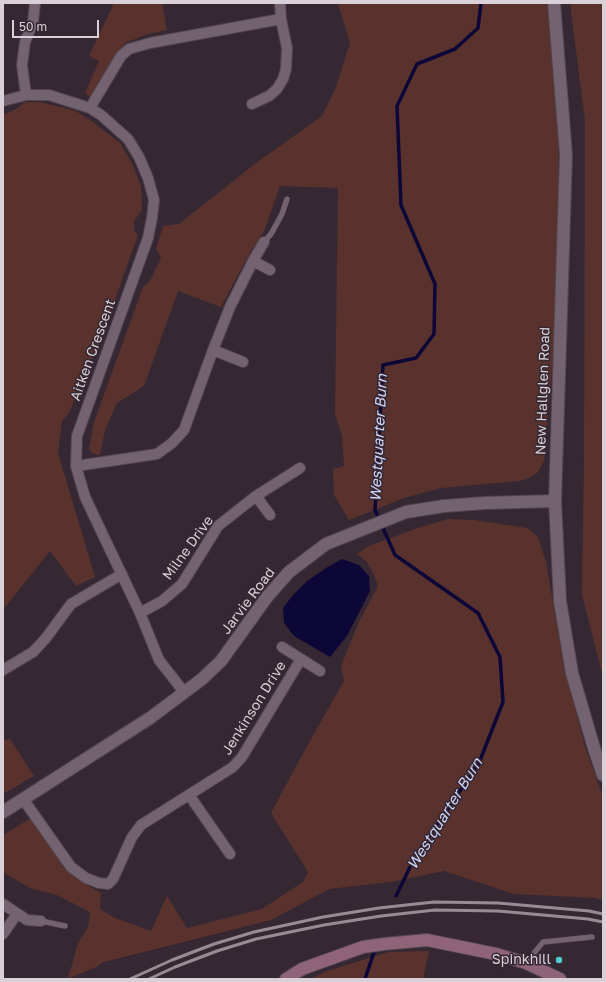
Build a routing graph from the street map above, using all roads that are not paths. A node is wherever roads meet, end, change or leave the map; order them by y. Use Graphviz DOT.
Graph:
graph roads {
  1 [pos="35,3"];
  2 [pos="280,3"];
  3 [pos="554,3"];
  4 [pos="282,19"];
  5 [pos="26,95"];
  6 [pos="3,101"];
  7 [pos="252,104"];
  8 [pos="90,108"];
  9 [pos="287,199"];
  10 [pos="264,242"];
  11 [pos="253,261"];
  12 [pos="270,270"];
  13 [pos="213,350"];
  14 [pos="243,362"];
  15 [pos="76,466"];
  16 [pos="300,468"];
  17 [pos="256,496"];
  18 [pos="555,501"];
  19 [pos="270,515"];
  20 [pos="122,574"];
  21 [pos="140,613"];
  22 [pos="282,647"];
  23 [pos="301,659"];
  24 [pos="3,670"];
  25 [pos="320,671"];
  26 [pos="184,692"];
  27 [pos="603,775"];
  28 [pos="189,795"];
  29 [pos="23,799"];
  30 [pos="3,812"];
  31 [pos="230,854"];
  32 [pos="3,904"];
  33 [pos="16,914"];
  34 [pos="41,921"];
  35 [pos="65,926"];
  36 [pos="3,934"];
  37 [pos="592,937"];
  38 [pos="526,963"];
  39 [pos="286,979"];
  40 [pos="558,979"];
  1 -- 5 [label="street"];
  2 -- 4 [label="street"];
  3 -- 18 [label="street, New Hallglen Road"];
  4 -- 7 [label="street"];
  4 -- 8 [label="street"];
  5 -- 6 [label="street, Aitken Crescent"];
  5 -- 8 [label="street, Aitken Crescent"];
  8 -- 15 [label="street, Aitken Crescent"];
  9 -- 10 [label="lane"];
  10 -- 11 [label="street"];
  11 -- 12 [label="street"];
  11 -- 13 [label="street"];
  13 -- 14 [label="street"];
  13 -- 15 [label="street"];
  15 -- 20 [label="street, Aitken Crescent"];
  16 -- 17 [label="street, Milne Drive"];
  17 -- 19 [label="street"];
  17 -- 21 [label="street, Milne Drive"];
  18 -- 26 [label="street, Jarvie Road"];
  18 -- 27 [label="street, New Hallglen Road"];
  20 -- 21 [label="street, Aitken Crescent"];
  20 -- 24 [label="street"];
  21 -- 26 [label="street, Aitken Crescent"];
  22 -- 23 [label="street, Jenkinson Drive"];
  23 -- 25 [label="street, Jenkinson Drive"];
  23 -- 28 [label="street, Jenkinson Drive"];
  26 -- 29 [label="street, Jarvie Road"];
  28 -- 29 [label="street, Jenkinson Drive"];
  28 -- 31 [label="street"];
  29 -- 30 [label="street, Jarvie Road"];
  32 -- 33 [label="street"];
  33 -- 34 [label="street"];
  33 -- 36 [label="street"];
  34 -- 35 [label="lane"];
  37 -- 38 [label="lane"];
  38 -- 39 [label="main road"];
  38 -- 40 [label="main road"];
}
